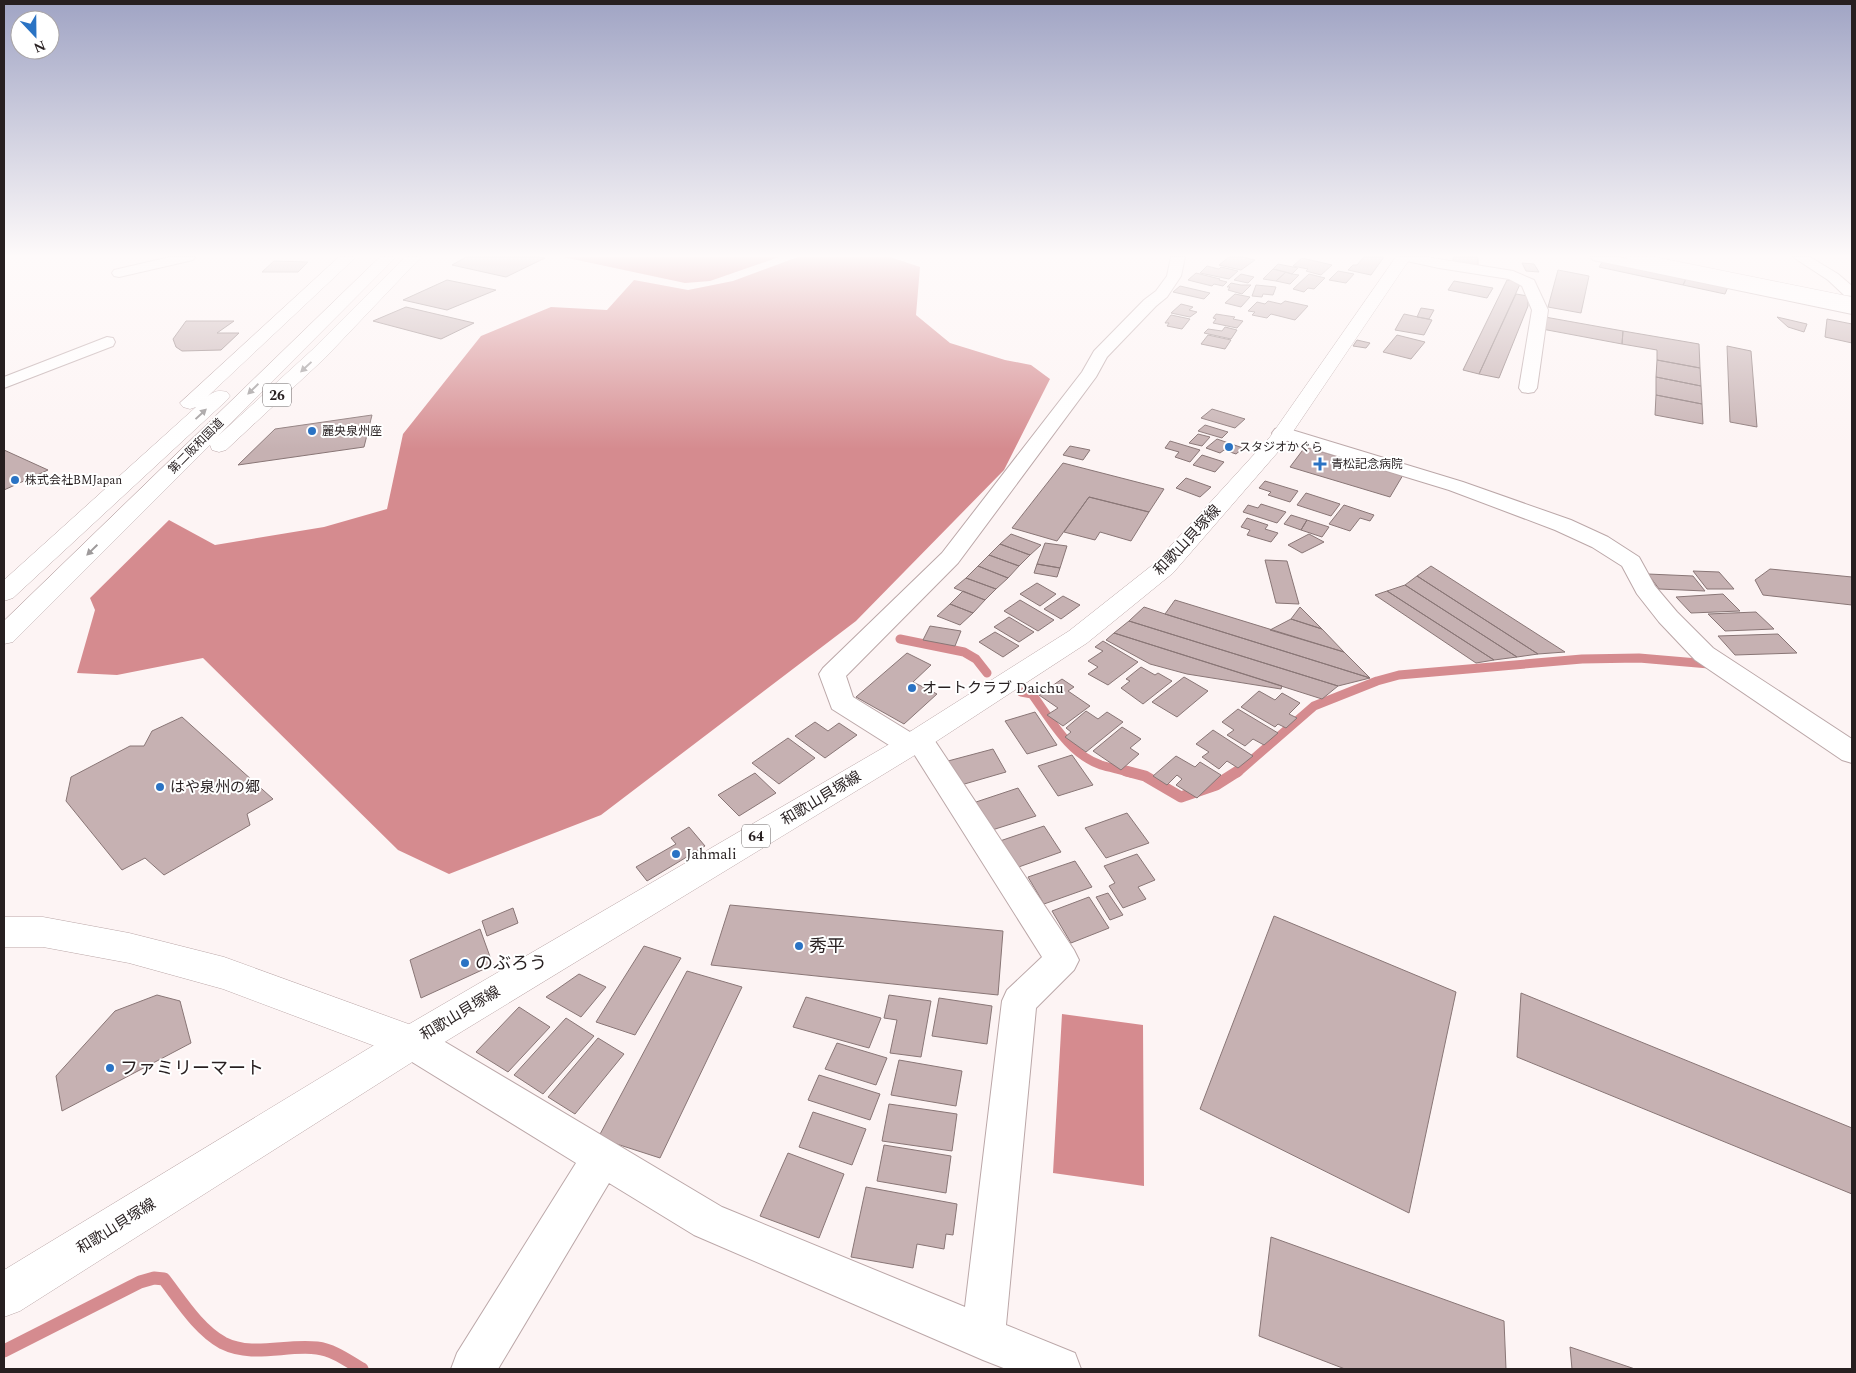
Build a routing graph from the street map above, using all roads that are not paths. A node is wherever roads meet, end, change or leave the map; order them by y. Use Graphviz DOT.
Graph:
graph roads {
  1 [pos="277,321"];
  2 [pos="301,321"];
  3 [pos="323,321"];
  4 [pos="351,321"];
  5 [pos="1133,321"];
  6 [pos="1359,321"];
  7 [pos="1538,321"];
  8 [pos="107,342"];
  9 [pos="4,383"];
  10 [pos="1528,388"];
  11 [pos="1282,433"];
  12 [pos="101,506"];
  13 [pos="127,516"];
  14 [pos="4,593"];
  15 [pos="4,636"];
  16 [pos="914,742"];
  17 [pos="1852,753"];
  18 [pos="4,932"];
  19 [pos="412,1042"];
  20 [pos="602,1157"];
  21 [pos="4,1295"];
  22 [pos="983,1338"];
  23 [pos="473,1369"];
  24 [pos="1059,1369"];
  1 -- 12 [label="main road, 26"];
  12 -- 2 [label="main road, 第二阪和国道 / 26, one-way"];
  3 -- 13 [label="main road, 第二阪和国道 / 26, one-way"];
  4 -- 13 [label="main road, 26, one-way"];
  5 -- 16 [label="street"];
  6 -- 11 [label="main road, 和歌山貝塚線 / 64"];
  7 -- 10 [label="street"];
  8 -- 9 [label="street"];
  11 -- 16 [label="main road, 和歌山貝塚線 / 64"];
  11 -- 17 [label="street"];
  12 -- 14 [label="main road, 第二阪和国道 / 26"];
  13 -- 15 [label="main road, 第二阪和国道 / 26, one-way"];
  16 -- 19 [label="main road, 和歌山貝塚線 / 64"];
  16 -- 22 [label="street"];
  18 -- 19 [label="main road"];
  19 -- 20 [label="street"];
  19 -- 21 [label="main road, 和歌山貝塚線 / 64"];
  20 -- 22 [label="street"];
  20 -- 23 [label="street"];
  22 -- 24 [label="street"];
}
